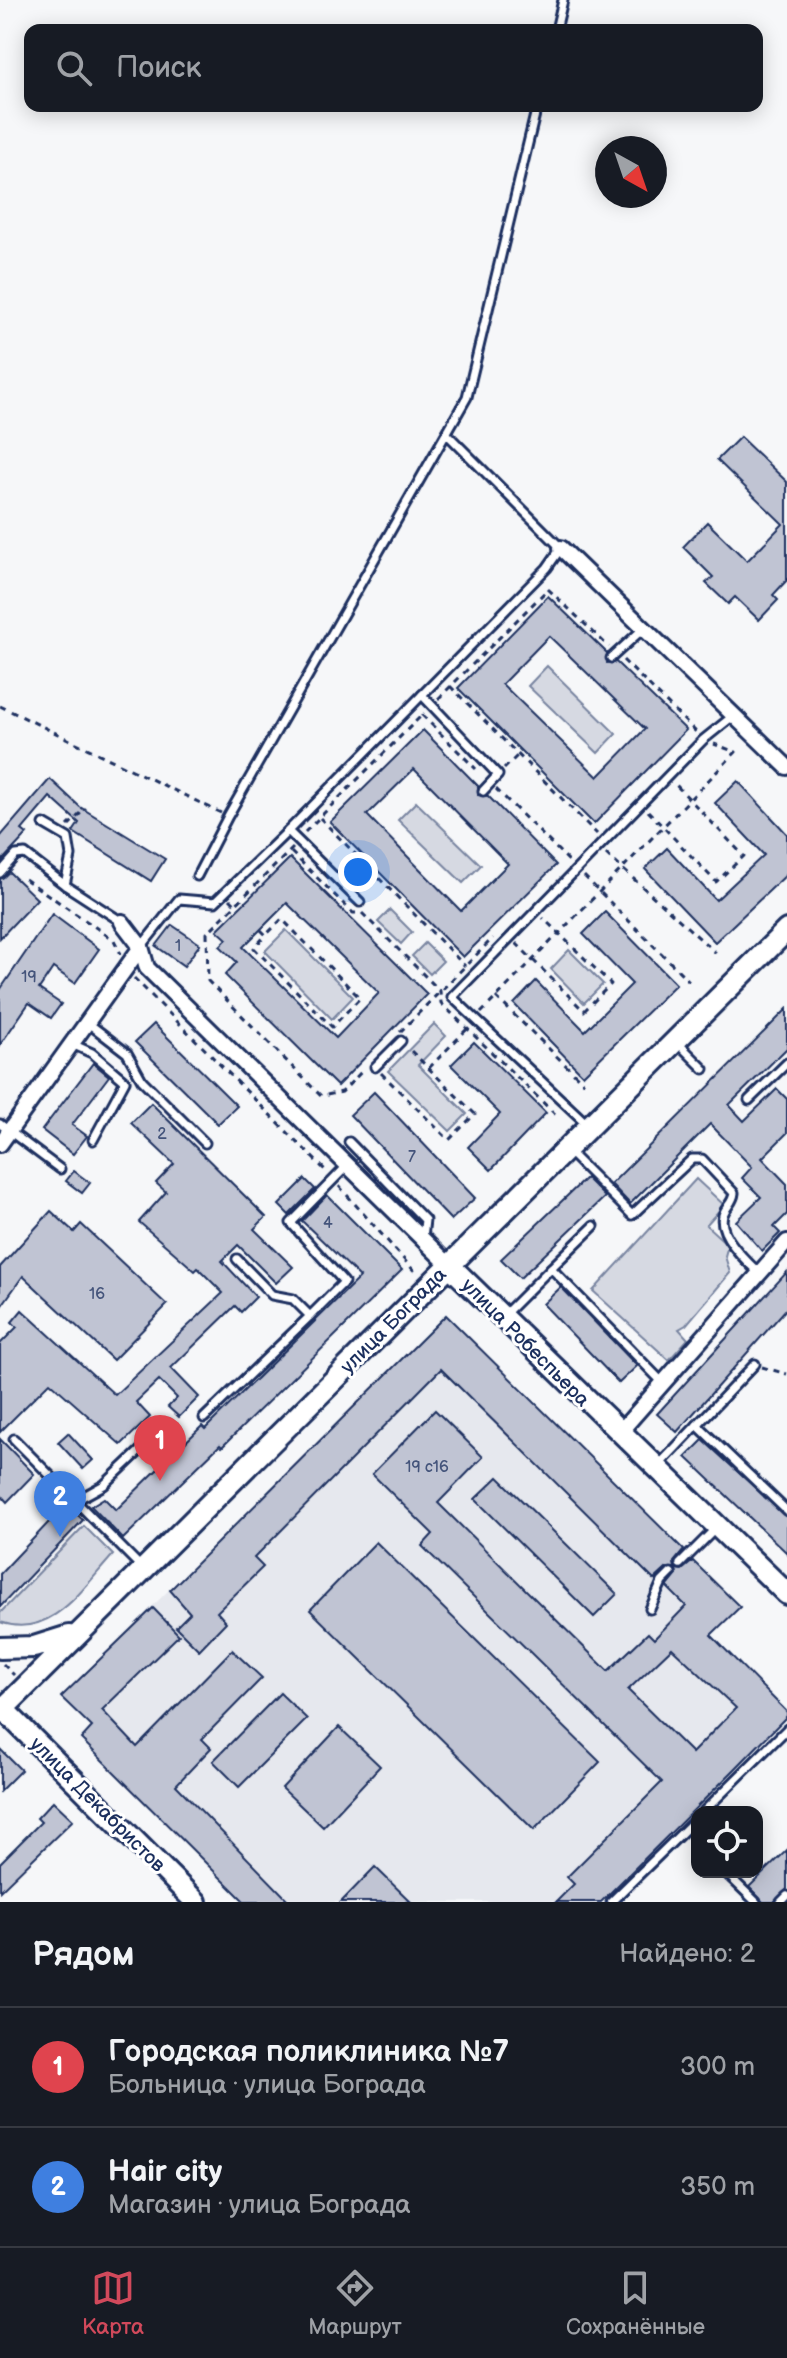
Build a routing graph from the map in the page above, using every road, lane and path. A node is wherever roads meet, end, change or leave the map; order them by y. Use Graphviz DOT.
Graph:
graph roads {
  1 [pos="563,0"];
  2 [pos="557,24"];
  3 [pos="536,112"];
  4 [pos="447,434"];
  5 [pos="561,548"];
  6 [pos="644,628"];
  7 [pos="614,656"];
  8 [pos="441,677"];
  9 [pos="450,687"];
  10 [pos="422,695"];
  11 [pos="431,705"];
  12 [pos="0,706"];
  13 [pos="422,715"];
  14 [pos="733,716"];
  15 [pos="703,740"];
  16 [pos="518,755"];
  17 [pos="787,767"];
  18 [pos="498,775"];
  19 [pos="668,777"];
  20 [pos="490,783"];
  21 [pos="483,791"];
  22 [pos="689,799"];
  23 [pos="641,804"];
  24 [pos="86,808"];
  25 [pos="228,816"];
  26 [pos="320,818"];
  27 [pos="72,821"];
  28 [pos="44,824"];
  29 [pos="663,826"];
  30 [pos="288,831"];
  31 [pos="298,840"];
  32 [pos="600,849"];
  33 [pos="291,852"];
  34 [pos="578,870"];
  35 [pos="621,870"];
  36 [pos="0,873"];
  37 [pos="197,876"];
  38 [pos="25,879"];
  39 [pos="65,885"];
  40 [pos="600,891"];
  41 [pos="360,902"];
  42 [pos="536,911"];
  43 [pos="122,922"];
  44 [pos="261,930"];
  45 [pos="787,930"];
  46 [pos="560,933"];
  47 [pos="266,935"];
  48 [pos="510,938"];
  49 [pos="141,947"];
  50 [pos="716,953"];
  51 [pos="534,960"];
  52 [pos="127,967"];
  53 [pos="689,981"];
  54 [pos="440,991"];
  55 [pos="496,997"];
  56 [pos="476,1019"];
  57 [pos="87,1022"];
  58 [pos="467,1028"];
  59 [pos="399,1039"];
  60 [pos="676,1040"];
  61 [pos="72,1044"];
  62 [pos="787,1063"];
  63 [pos="375,1067"];
  64 [pos="429,1068"];
  65 [pos="364,1069"];
  66 [pos="704,1069"];
  67 [pos="584,1083"];
  68 [pos="749,1100"];
  69 [pos="558,1117"];
  70 [pos="589,1126"];
  71 [pos="5,1127"];
  72 [pos="93,1140"];
  73 [pos="349,1142"];
  74 [pos="205,1143"];
  75 [pos="0,1144"];
  76 [pos="566,1149"];
  77 [pos="348,1165"];
  78 [pos="60,1169"];
  79 [pos="334,1179"];
  80 [pos="594,1226"];
  81 [pos="423,1239"];
  82 [pos="787,1242"];
  83 [pos="237,1259"];
  84 [pos="449,1265"];
  85 [pos="551,1268"];
  86 [pos="416,1273"];
  87 [pos="759,1273"];
  88 [pos="310,1316"];
  89 [pos="501,1318"];
  90 [pos="755,1364"];
  91 [pos="787,1374"];
  92 [pos="663,1383"];
  93 [pos="204,1418"];
  94 [pos="168,1424"];
  95 [pos="697,1425"];
  96 [pos="619,1433"];
  97 [pos="14,1439"];
  98 [pos="656,1469"];
  99 [pos="75,1501"];
  100 [pos="787,1511"];
  101 [pos="717,1527"];
  102 [pos="680,1564"];
  103 [pos="143,1568"];
  104 [pos="671,1573"];
  105 [pos="787,1594"];
  106 [pos="650,1609"];
  107 [pos="80,1631"];
  108 [pos="0,1648"];
  109 [pos="0,1661"];
  110 [pos="14,1675"];
  111 [pos="1,1710"];
  112 [pos="787,1729"];
  113 [pos="709,1806"];
  114 [pos="691,1824"];
  115 [pos="731,1878"];
  116 [pos="787,1896"];
  117 [pos="196,1902"];
  118 [pos="611,1902"];
  119 [pos="756,1902"];
  120 [pos="781,1902"];
  1 -- 2 [label="lane"];
  3 -- 4 [label="lane"];
  4 -- 5 [label="lane"];
  4 -- 25 [label="lane"];
  5 -- 6 [label="street"];
  5 -- 8 [label="lane"];
  6 -- 7 [label="lane"];
  6 -- 14 [label="street"];
  7 -- 9 [label="path"];
  7 -- 15 [label="path"];
  8 -- 9 [label="path"];
  8 -- 10 [label="lane"];
  9 -- 11 [label="path"];
  9 -- 16 [label="path"];
  10 -- 11 [label="lane"];
  10 -- 30 [label="lane"];
  11 -- 13 [label="path"];
  11 -- 18 [label="lane"];
  12 -- 25 [label="path"];
  13 -- 20 [label="path"];
  13 -- 26 [label="path"];
  14 -- 15 [label="lane"];
  14 -- 17 [label="street"];
  15 -- 19 [label="lane"];
  15 -- 22 [label="path"];
  16 -- 18 [label="path"];
  16 -- 32 [label="path"];
  18 -- 20 [label="lane"];
  19 -- 22 [label="path"];
  19 -- 23 [label="lane"];
  20 -- 21 [label="lane"];
  20 -- 34 [label="path"];
  22 -- 29 [label="path"];
  22 -- 29 [label="path"];
  23 -- 29 [label="path"];
  23 -- 32 [label="lane"];
  24 -- 27 [label="path"];
  25 -- 37 [label="lane"];
  26 -- 31 [label="path"];
  26 -- 54 [label="path"];
  28 -- 39 [label="lane"];
  29 -- 35 [label="path"];
  30 -- 31 [label="lane"];
  30 -- 49 [label="lane"];
  31 -- 33 [label="path"];
  31 -- 41 [label="lane"];
  32 -- 34 [label="lane"];
  32 -- 35 [label="path"];
  33 -- 54 [label="path"];
  33 -- 65 [label="path"];
  34 -- 40 [label="path"];
  34 -- 42 [label="lane"];
  35 -- 40 [label="path"];
  35 -- 50 [label="path"];
  36 -- 39 [label="lane"];
  38 -- 52 [label="path"];
  39 -- 43 [label="lane"];
  40 -- 46 [label="path"];
  40 -- 53 [label="path"];
  42 -- 46 [label="path"];
  42 -- 48 [label="lane"];
  43 -- 49 [label="street, улица Робеспьера"];
  44 -- 47 [label="path"];
  45 -- 60 [label="main road, улица Бограда"];
  46 -- 51 [label="path"];
  46 -- 51 [label="path"];
  47 -- 47 [label="path"];
  48 -- 51 [label="path"];
  48 -- 56 [label="lane"];
  49 -- 52 [label="street"];
  49 -- 77 [label="street, улица Робеспьера"];
  51 -- 55 [label="path"];
  52 -- 57 [label="street"];
  52 -- 79 [label="path"];
  54 -- 58 [label="path"];
  54 -- 59 [label="path"];
  55 -- 56 [label="path"];
  55 -- 67 [label="path"];
  56 -- 58 [label="path"];
  56 -- 70 [label="lane"];
  57 -- 61 [label="street"];
  57 -- 74 [label="lane"];
  58 -- 64 [label="path"];
  58 -- 69 [label="path"];
  59 -- 63 [label="lane"];
  59 -- 64 [label="path"];
  60 -- 66 [label="lane"];
  60 -- 70 [label="main road, улица Бограда"];
  61 -- 71 [label="street"];
  61 -- 72 [label="lane"];
  62 -- 68 [label="lane"];
  63 -- 64 [label="path"];
  70 -- 76 [label="main road, улица Бограда"];
  71 -- 75 [label="street"];
  71 -- 78 [label="lane"];
  73 -- 81 [label="lane"];
  76 -- 84 [label="main road, улица Бограда"];
  76 -- 87 [label="lane"];
  77 -- 79 [label="lane"];
  77 -- 81 [label="street, улица Робеспьера"];
  79 -- 86 [label="path"];
  79 -- 88 [label="lane"];
  80 -- 85 [label="lane"];
  81 -- 84 [label="street, улица Робеспьера"];
  82 -- 87 [label="street"];
  83 -- 88 [label="lane"];
  84 -- 89 [label="main road, улица Робеспьера"];
  84 -- 103 [label="main road, улица Бограда"];
  85 -- 89 [label="lane"];
  85 -- 92 [label="lane"];
  87 -- 92 [label="street"];
  88 -- 93 [label="lane"];
  89 -- 96 [label="main road, улица Робеспьера"];
  90 -- 91 [label="path"];
  90 -- 95 [label="lane"];
  92 -- 96 [label="street"];
  94 -- 99 [label="lane"];
  95 -- 98 [label="lane"];
  95 -- 100 [label="lane"];
  96 -- 98 [label="main road, улица Робеспьера"];
  97 -- 99 [label="lane"];
  98 -- 101 [label="main road, улица Робеспьера"];
  99 -- 103 [label="lane"];
  101 -- 102 [label="lane"];
  101 -- 105 [label="main road, улица Робеспьера"];
  103 -- 107 [label="main road, улица Бограда"];
  104 -- 106 [label="lane"];
  107 -- 108 [label="main road"];
  107 -- 111 [label="main road, улица Бограда"];
  109 -- 110 [label="path"];
  111 -- 117 [label="main road, улица Декабристов"];
  112 -- 113 [label="lane"];
  114 -- 118 [label="lane"];
  115 -- 119 [label="lane"];
  116 -- 120 [label="lane"];
}
